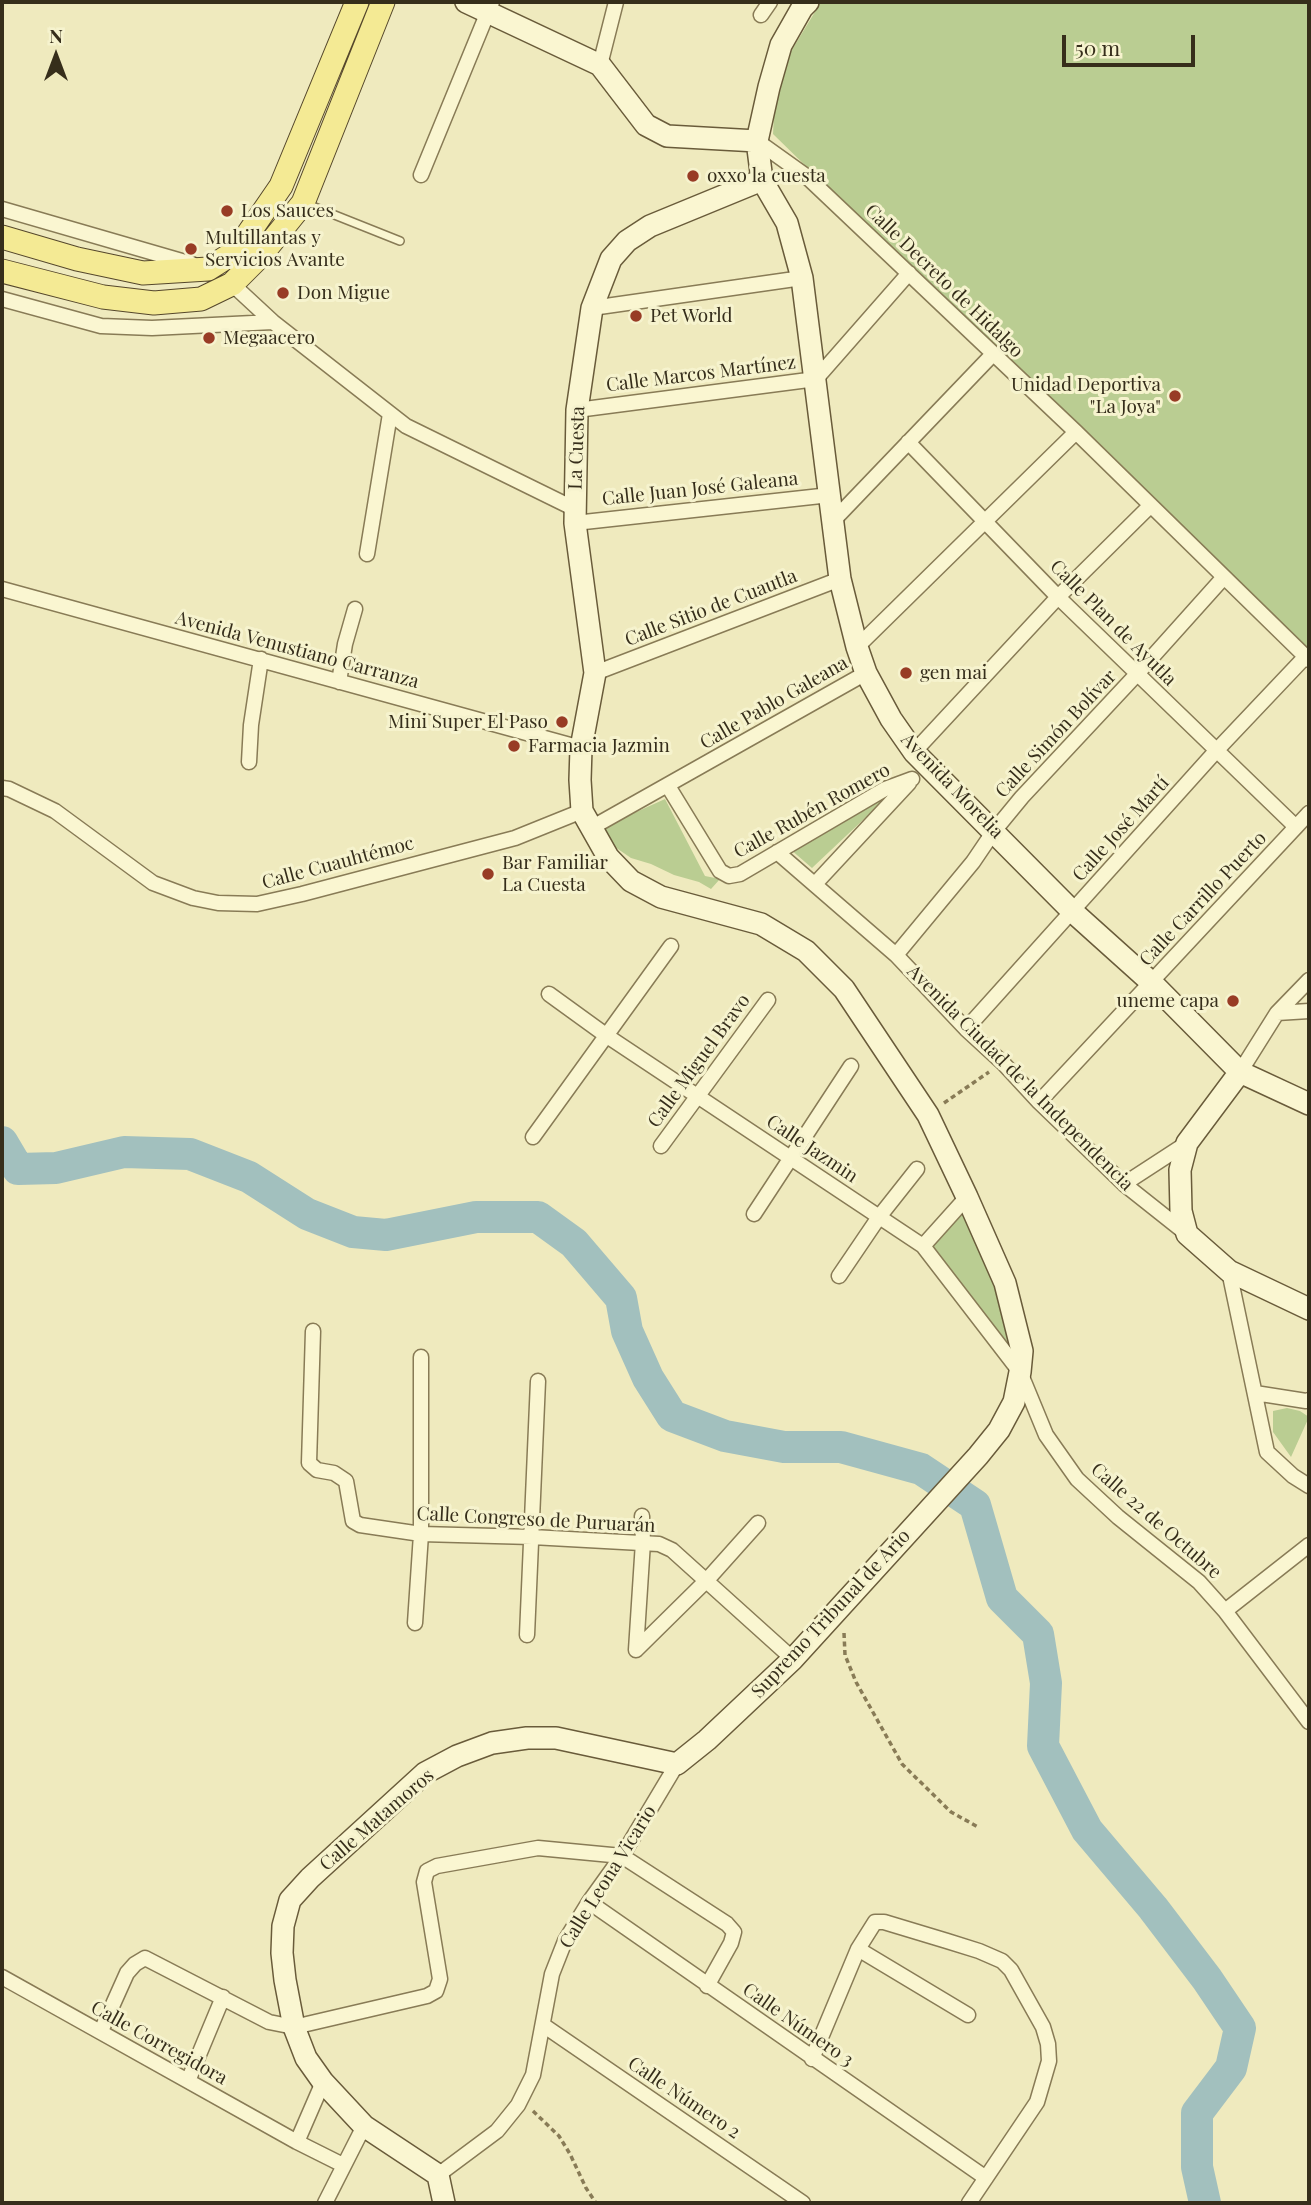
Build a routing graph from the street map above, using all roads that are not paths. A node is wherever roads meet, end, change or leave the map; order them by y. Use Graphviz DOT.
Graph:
graph roads {
  1 [pos="356,2"];
  2 [pos="383,2"];
  3 [pos="466,2"];
  4 [pos="615,2"];
  5 [pos="770,2"];
  6 [pos="803,4"];
  7 [pos="490,6"];
  8 [pos="761,15"];
  9 [pos="600,65"];
  10 [pos="757,141"];
  11 [pos="421,175"];
  12 [pos="762,180"];
  13 [pos="303,203"];
  14 [pos="2,209"];
  15 [pos="2,237"];
  16 [pos="400,241"];
  17 [pos="208,269"];
  18 [pos="2,271"];
  19 [pos="909,273"];
  20 [pos="802,278"];
  21 [pos="232,284"];
  22 [pos="2,299"];
  23 [pos="592,308"];
  24 [pos="273,322"];
  25 [pos="993,354"];
  26 [pos="816,379"];
  27 [pos="577,410"];
  28 [pos="390,414"];
  29 [pos="1076,432"];
  30 [pos="908,442"];
  31 [pos="830,495"];
  32 [pos="1150,506"];
  33 [pos="575,516"];
  34 [pos="984,520"];
  35 [pos="832,522"];
  36 [pos="367,554"];
  37 [pos="1224,577"];
  38 [pos="840,579"];
  39 [pos="2,589"];
  40 [pos="1058,597"];
  41 [pos="355,609"];
  42 [pos="857,647"];
  43 [pos="1307,658"];
  44 [pos="261,659"];
  45 [pos="595,673"];
  46 [pos="866,673"];
  47 [pos="1137,674"];
  48 [pos="339,682"];
  49 [pos="581,748"];
  50 [pos="1216,751"];
  51 [pos="922,759"];
  52 [pos="249,762"];
  53 [pos="912,779"];
  54 [pos="668,786"];
  55 [pos="2,788"];
  56 [pos="1309,813"];
  57 [pos="587,820"];
  58 [pos="1296,827"];
  59 [pos="994,831"];
  60 [pos="777,852"];
  61 [pos="814,884"];
  62 [pos="1073,912"];
  63 [pos="671,946"];
  64 [pos="896,955"];
  65 [pos="1309,980"];
  66 [pos="1152,983"];
  67 [pos="549,994"];
  68 [pos="768,1000"];
  69 [pos="1309,1011"];
  70 [pos="1277,1013"];
  71 [pos="966,1029"];
  72 [pos="607,1036"];
  73 [pos="851,1066"];
  74 [pos="1240,1072"];
  75 [pos="697,1096"];
  76 [pos="1039,1102"];
  77 [pos="1309,1104"];
  78 [pos="533,1138"];
  79 [pos="1186,1143"];
  80 [pos="660,1146"];
  81 [pos="790,1158"];
  82 [pos="917,1168"];
  83 [pos="1124,1184"];
  84 [pos="967,1197"];
  85 [pos="754,1214"];
  86 [pos="879,1217"];
  87 [pos="1187,1234"];
  88 [pos="923,1246"];
  89 [pos="1229,1271"];
  90 [pos="839,1276"];
  91 [pos="1309,1310"];
  92 [pos="313,1331"];
  93 [pos="421,1357"];
  94 [pos="1020,1372"];
  95 [pos="538,1381"];
  96 [pos="1255,1393"];
  97 [pos="1309,1400"];
  98 [pos="1309,1486"];
  99 [pos="642,1516"];
  100 [pos="758,1523"];
  101 [pos="421,1534"];
  102 [pos="531,1537"];
  103 [pos="643,1542"];
  104 [pos="1309,1545"];
  105 [pos="707,1580"];
  106 [pos="1225,1611"];
  107 [pos="415,1623"];
  108 [pos="527,1635"];
  109 [pos="793,1659"];
  110 [pos="1309,1722"];
  111 [pos="677,1764"];
  112 [pos="622,1856"];
  113 [pos="589,1902"];
  114 [pos="858,1949"];
  115 [pos="2,1978"];
  116 [pos="708,1986"];
  117 [pos="223,1997"];
  118 [pos="968,2015"];
  119 [pos="543,2025"];
  120 [pos="294,2027"];
  121 [pos="101,2031"];
  122 [pos="812,2059"];
  123 [pos="188,2081"];
  124 [pos="323,2082"];
  125 [pos="364,2126"];
  126 [pos="297,2142"];
  127 [pos="343,2165"];
  128 [pos="438,2175"];
  129 [pos="986,2178"];
  130 [pos="325,2203"];
  131 [pos="444,2203"];
  132 [pos="803,2203"];
  133 [pos="969,2203"];
  1 -- 17 [label="main road"];
  2 -- 13 [label="main road"];
  3 -- 7 [label="street"];
  4 -- 9 [label="street"];
  5 -- 8 [label="street"];
  6 -- 10 [label="street"];
  7 -- 9 [label="street"];
  7 -- 11 [label="street"];
  9 -- 10 [label="street"];
  10 -- 12 [label="street"];
  10 -- 19 [label="street, Calle Decreto de Hidalgo"];
  12 -- 20 [label="street, Avenida Morelia"];
  12 -- 23 [label="street, La Cuesta"];
  13 -- 16 [label="lane"];
  13 -- 21 [label="main road"];
  14 -- 17 [label="street"];
  15 -- 17 [label="main road"];
  18 -- 21 [label="main road"];
  19 -- 25 [label="street, Calle Decreto de Hidalgo"];
  19 -- 26 [label="street, Calle Marcos Martínez"];
  20 -- 23 [label="street"];
  20 -- 26 [label="street, Avenida Morelia"];
  21 -- 24 [label="street, Calle Juan José Galeana"];
  22 -- 24 [label="street"];
  23 -- 27 [label="street, La Cuesta"];
  24 -- 28 [label="street, Calle Juan José Galeana"];
  25 -- 29 [label="street, Calle Decreto de Hidalgo"];
  25 -- 30 [label="street"];
  26 -- 27 [label="street, Calle Marcos Martínez"];
  26 -- 31 [label="street, Avenida Morelia"];
  27 -- 33 [label="street, La Cuesta"];
  28 -- 33 [label="street, Calle Juan José Galeana"];
  28 -- 36 [label="street"];
  29 -- 32 [label="street, Calle Decreto de Hidalgo"];
  29 -- 34 [label="street, Calle Pablo Galeana"];
  30 -- 34 [label="street, Calle Plan de Ayutla"];
  30 -- 35 [label="street"];
  31 -- 33 [label="street, Calle Juan José Galeana"];
  31 -- 35 [label="street, Avenida Morelia"];
  32 -- 37 [label="street, Calle Decreto de Hidalgo"];
  32 -- 40 [label="street"];
  33 -- 45 [label="street, La Cuesta"];
  34 -- 40 [label="street, Calle Plan de Ayutla"];
  34 -- 42 [label="street, Calle Pablo Galeana"];
  35 -- 38 [label="street, Avenida Morelia"];
  37 -- 43 [label="street, Calle Decreto de Hidalgo"];
  37 -- 47 [label="street, Calle Simón Bolívar"];
  38 -- 42 [label="street, Avenida Morelia"];
  38 -- 45 [label="street, Calle Sitio de Cuautla"];
  39 -- 44 [label="street, Avenida Venustiano Carranza"];
  40 -- 47 [label="street, Calle Plan de Ayutla"];
  40 -- 51 [label="street"];
  41 -- 48 [label="street"];
  42 -- 46 [label="street, Avenida Morelia"];
  43 -- 50 [label="street, Calle José Martí"];
  44 -- 48 [label="street, Avenida Venustiano Carranza"];
  44 -- 52 [label="street"];
  45 -- 49 [label="street, La Cuesta"];
  46 -- 51 [label="street, Avenida Morelia"];
  46 -- 54 [label="street, Calle Pablo Galeana"];
  47 -- 50 [label="street, Calle Plan de Ayutla"];
  47 -- 59 [label="street, Calle Simón Bolívar"];
  48 -- 49 [label="street, Avenida Venustiano Carranza"];
  49 -- 57 [label="street, La Cuesta"];
  50 -- 58 [label="street, Calle Plan de Ayutla"];
  50 -- 62 [label="street, Calle José Martí"];
  51 -- 53 [label="street"];
  51 -- 59 [label="street, Avenida Morelia"];
  53 -- 60 [label="street, Calle Rubén Romero"];
  53 -- 61 [label="street"];
  54 -- 57 [label="street, Calle Pablo Galeana"];
  54 -- 60 [label="street, Calle Rubén Romero"];
  55 -- 57 [label="street, Calle Cuauhtémoc"];
  56 -- 58 [label="street, Calle Carrillo Puerto"];
  57 -- 84 [label="street, Supremo Tribunal de Ario"];
  58 -- 66 [label="street, Calle Carrillo Puerto"];
  59 -- 62 [label="street, Avenida Morelia"];
  59 -- 64 [label="street, Calle Simón Bolívar"];
  60 -- 61 [label="street, Avenida Ciudad de la Independencia"];
  61 -- 64 [label="street, Avenida Ciudad de la Independencia"];
  62 -- 66 [label="street, Avenida Morelia"];
  62 -- 71 [label="street, Calle José Martí"];
  63 -- 72 [label="street"];
  64 -- 71 [label="street, Avenida Ciudad de la Independencia"];
  65 -- 70 [label="street"];
  66 -- 74 [label="street, Avenida Morelia"];
  66 -- 76 [label="street, Calle Carrillo Puerto"];
  67 -- 72 [label="street, Calle Jazmin"];
  68 -- 75 [label="street, Calle Miguel Bravo"];
  69 -- 70 [label="street"];
  70 -- 74 [label="street"];
  71 -- 76 [label="street, Avenida Ciudad de la Independencia"];
  72 -- 75 [label="street, Calle Jazmin"];
  72 -- 78 [label="street"];
  73 -- 81 [label="street"];
  74 -- 77 [label="street, Avenida Morelia"];
  74 -- 79 [label="street"];
  75 -- 80 [label="street, Calle Miguel Bravo"];
  75 -- 81 [label="street, Calle Jazmin"];
  76 -- 83 [label="street, Avenida Ciudad de la Independencia"];
  79 -- 83 [label="street"];
  79 -- 87 [label="street"];
  81 -- 85 [label="street"];
  81 -- 86 [label="street, Calle Jazmin"];
  82 -- 86 [label="street"];
  83 -- 87 [label="street, Avenida Ciudad de la Independencia"];
  84 -- 88 [label="street"];
  84 -- 94 [label="street, Supremo Tribunal de Ario"];
  86 -- 88 [label="street, Calle Jazmin"];
  86 -- 90 [label="street"];
  87 -- 89 [label="street, Avenida Ciudad de la Independencia"];
  88 -- 94 [label="street, Calle Jazmin"];
  89 -- 91 [label="street, Avenida Ciudad de la Independencia"];
  89 -- 96 [label="street"];
  92 -- 101 [label="street, Calle Congreso de Puruarán"];
  93 -- 101 [label="street"];
  94 -- 106 [label="street, Calle 22 de Octubre"];
  94 -- 109 [label="street, Supremo Tribunal de Ario"];
  95 -- 102 [label="street"];
  96 -- 97 [label="street"];
  96 -- 98 [label="street"];
  99 -- 103 [label="street"];
  100 -- 105 [label="street"];
  101 -- 102 [label="street, Calle Congreso de Puruarán"];
  101 -- 107 [label="street"];
  102 -- 103 [label="street, Calle Congreso de Puruarán"];
  102 -- 108 [label="street"];
  103 -- 105 [label="street, Calle Congreso de Puruarán"];
  103 -- 105 [label="street"];
  104 -- 106 [label="street"];
  105 -- 109 [label="street, Calle Congreso de Puruarán"];
  106 -- 110 [label="street, Calle 22 de Octubre"];
  109 -- 111 [label="street, Supremo Tribunal de Ario"];
  111 -- 112 [label="street, Calle Leona Vicario"];
  111 -- 120 [label="street, Calle Matamoros"];
  112 -- 113 [label="street, Calle Leona Vicario"];
  112 -- 116 [label="street"];
  112 -- 120 [label="street"];
  113 -- 116 [label="street, Calle Número 3"];
  113 -- 119 [label="street, Calle Leona Vicario"];
  114 -- 118 [label="street"];
  114 -- 122 [label="street"];
  114 -- 129 [label="street"];
  115 -- 121 [label="street, Calle Corregidora"];
  116 -- 122 [label="street, Calle Número 3"];
  117 -- 120 [label="street"];
  117 -- 121 [label="street"];
  117 -- 123 [label="street"];
  119 -- 128 [label="street, Calle Leona Vicario"];
  119 -- 132 [label="street, Calle Número 2"];
  120 -- 124 [label="street"];
  121 -- 123 [label="street, Calle Corregidora"];
  122 -- 129 [label="street, Calle Número 3"];
  123 -- 126 [label="street, Calle Corregidora"];
  124 -- 125 [label="street"];
  124 -- 126 [label="street"];
  125 -- 127 [label="street"];
  125 -- 128 [label="street"];
  126 -- 127 [label="street, Calle Corregidora"];
  127 -- 130 [label="street"];
  128 -- 131 [label="street"];
  129 -- 133 [label="street"];
}
